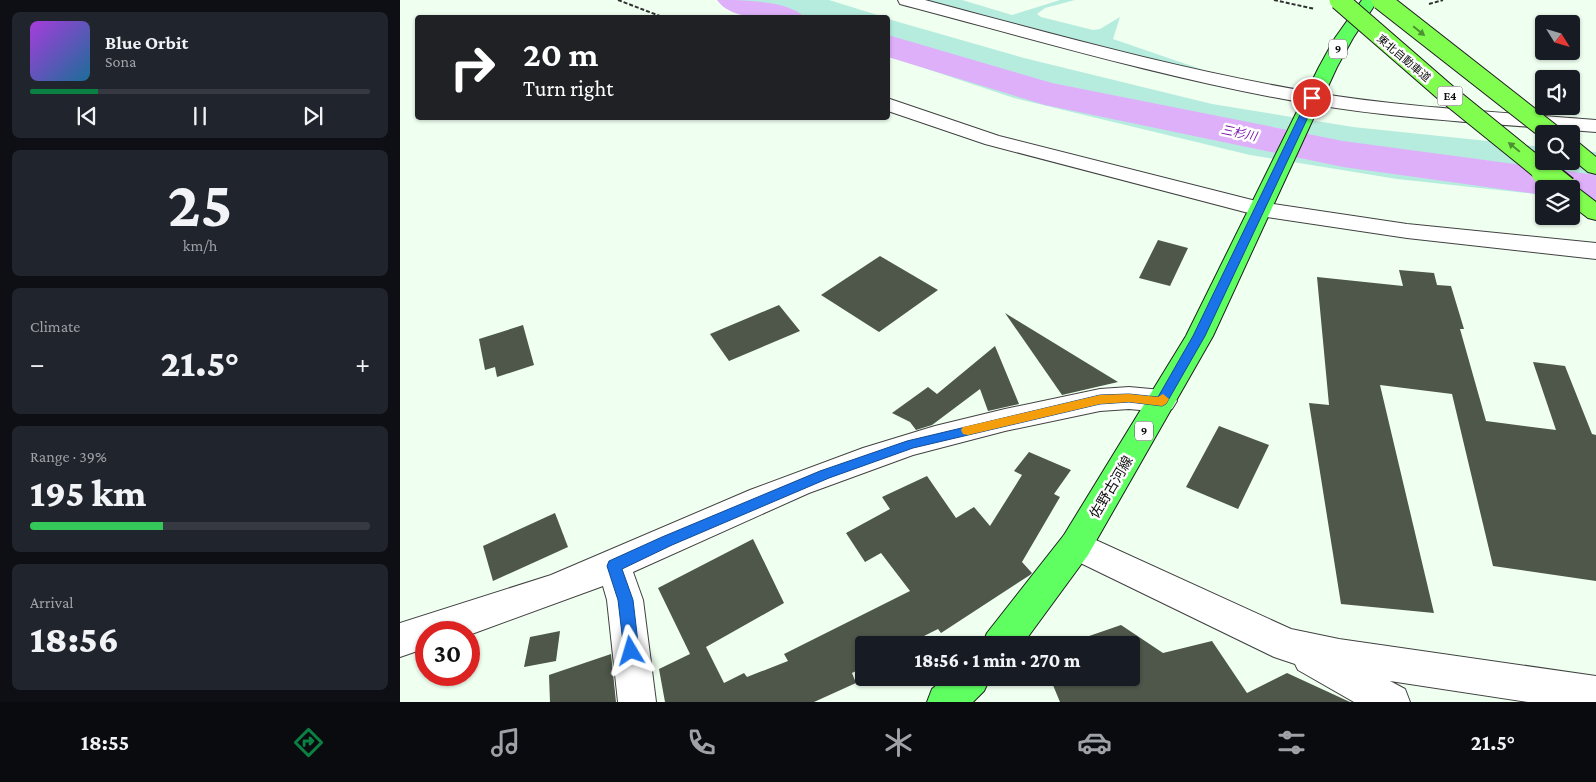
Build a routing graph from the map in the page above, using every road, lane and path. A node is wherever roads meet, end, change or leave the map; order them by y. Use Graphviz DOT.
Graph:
graph roads {
  1 [pos="618,0"];
  2 [pos="906,0"];
  3 [pos="1338,0"];
  4 [pos="1370,0"];
  5 [pos="1381,0"];
  6 [pos="1443,0"];
  7 [pos="1429,4"];
  8 [pos="657,15"];
  9 [pos="1312,100"];
  10 [pos="890,105"];
  11 [pos="1541,125"];
  12 [pos="1596,126"];
  13 [pos="1580,155"];
  14 [pos="1596,167"];
  15 [pos="1554,180"];
  16 [pos="1580,201"];
  17 [pos="1261,206"];
  18 [pos="1596,213"];
  19 [pos="1596,251"];
  20 [pos="1162,401"];
  21 [pos="1076,545"];
  22 [pos="614,566"];
  23 [pos="1007,636"];
  24 [pos="400,640"];
  25 [pos="1287,645"];
  26 [pos="963,686"];
  27 [pos="1596,694"];
  28 [pos="637,702"];
  29 [pos="946,702"];
  30 [pos="1391,702"];
  1 -- 8 [label="path"];
  2 -- 9 [label="street"];
  15 -- 3 [label="highway, 東北自動車道 / E4, one-way, bridge"];
  4 -- 9 [label="main road, 佐野古河線 / 9"];
  5 -- 11 [label="highway, E4, one-way, bridge"];
  6 -- 7 [label="path"];
  9 -- 12 [label="street"];
  9 -- 17 [label="main road, 佐野古河線 / 9"];
  10 -- 17 [label="street"];
  13 -- 14 [label="highway"];
  16 -- 18 [label="highway"];
  17 -- 19 [label="street"];
  17 -- 20 [label="main road, 佐野古河線 / 9"];
  20 -- 21 [label="main road, 佐野古河線 / 9"];
  20 -- 22 [label="street"];
  21 -- 23 [label="main road, 佐野古河線 / 9"];
  21 -- 25 [label="street"];
  22 -- 24 [label="street"];
  22 -- 28 [label="street"];
  25 -- 27 [label="street"];
  25 -- 30 [label="street"];
  26 -- 29 [label="main road"];
}
